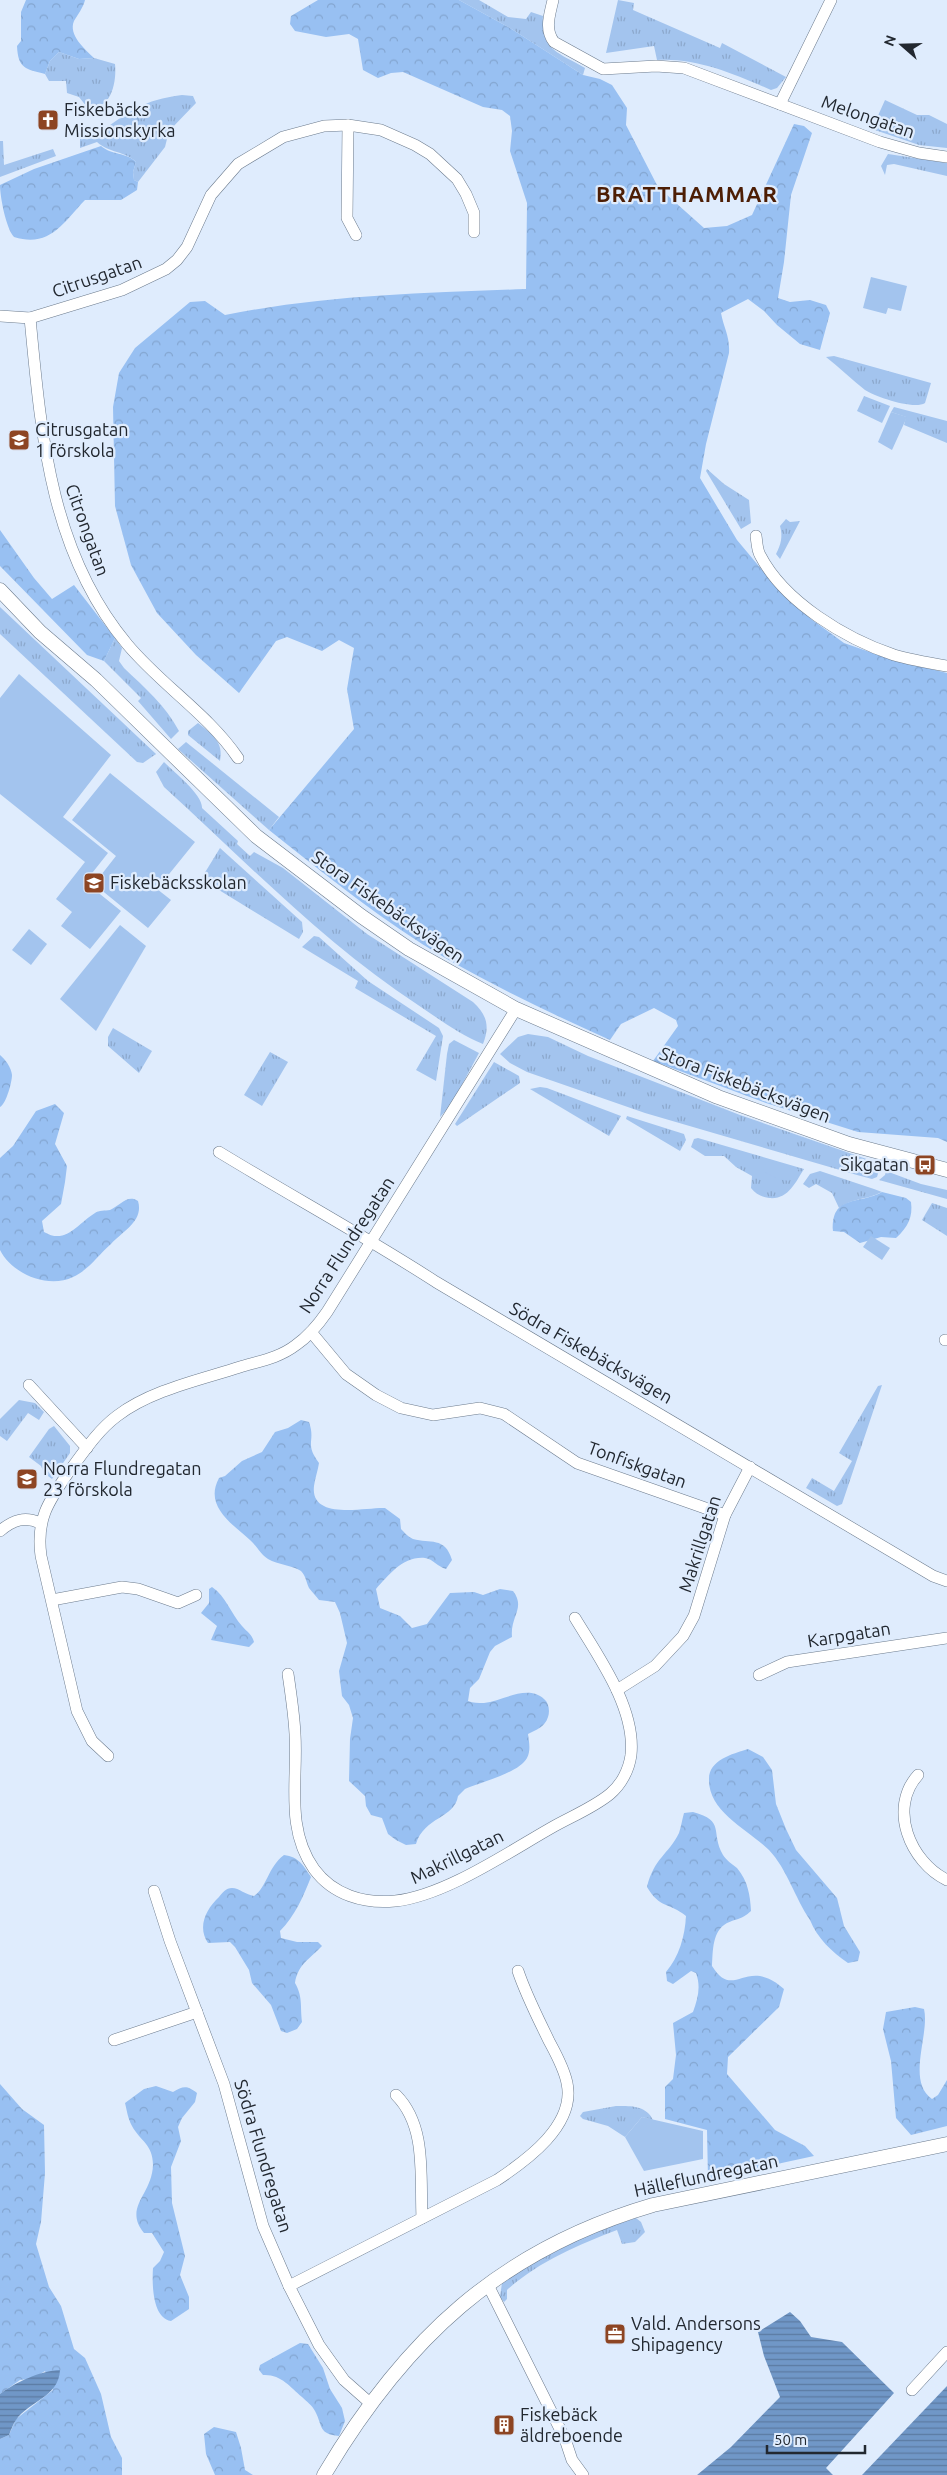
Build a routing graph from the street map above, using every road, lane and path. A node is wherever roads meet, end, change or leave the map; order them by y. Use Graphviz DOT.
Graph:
graph roads {
  1 [pos="553,0"];
  2 [pos="831,0"];
  3 [pos="780,104"];
  4 [pos="348,125"];
  5 [pos="947,157"];
  6 [pos="474,232"];
  7 [pos="356,235"];
  8 [pos="0,316"];
  9 [pos="30,318"];
  10 [pos="756,536"];
  11 [pos="0,590"];
  12 [pos="947,666"];
  13 [pos="238,758"];
  14 [pos="516,1009"];
  15 [pos="219,1152"];
  16 [pos="947,1170"];
  17 [pos="371,1240"];
  18 [pos="312,1332"];
  19 [pos="29,1385"];
  20 [pos="87,1448"];
  21 [pos="750,1467"];
  22 [pos="726,1515"];
  23 [pos="40,1523"];
  24 [pos="0,1531"];
  25 [pos="947,1581"];
  26 [pos="196,1595"];
  27 [pos="52,1600"];
  28 [pos="575,1618"];
  29 [pos="947,1638"];
  30 [pos="288,1674"];
  31 [pos="759,1675"];
  32 [pos="617,1690"];
  33 [pos="108,1756"];
  34 [pos="918,1775"];
  35 [pos="947,1880"];
  36 [pos="154,1891"];
  37 [pos="518,1971"];
  38 [pos="197,2012"];
  39 [pos="114,2040"];
  40 [pos="396,2095"];
  41 [pos="947,2144"];
  42 [pos="422,2218"];
  43 [pos="488,2285"];
  44 [pos="289,2286"];
  45 [pos="947,2352"];
  46 [pos="912,2390"];
  47 [pos="370,2403"];
  48 [pos="324,2475"];
  49 [pos="583,2475"];
  1 -- 3 [label="street, Melongatan"];
  2 -- 3 [label="street"];
  3 -- 5 [label="street, Melongatan"];
  4 -- 6 [label="street, Citrusgatan"];
  4 -- 7 [label="street"];
  4 -- 9 [label="street, Citrusgatan"];
  8 -- 9 [label="street, Citrusgatan"];
  9 -- 13 [label="street, Citrongatan"];
  10 -- 12 [label="street"];
  11 -- 14 [label="street, Stora Fiskebäcksvägen"];
  14 -- 16 [label="street, Stora Fiskebäcksvägen"];
  14 -- 17 [label="street, Norra Flundregatan"];
  15 -- 17 [label="street, Södra Fiskebäcksvägen"];
  17 -- 18 [label="street, Norra Flundregatan"];
  17 -- 21 [label="street, Södra Fiskebäcksvägen"];
  18 -- 20 [label="street, Norra Flundregatan"];
  18 -- 22 [label="street, Tonfiskgatan"];
  19 -- 20 [label="street"];
  20 -- 23 [label="street, Norra Flundregatan"];
  21 -- 22 [label="street, Makrillgatan"];
  21 -- 25 [label="street, Södra Fiskebäcksvägen"];
  22 -- 32 [label="street, Makrillgatan"];
  23 -- 24 [label="street"];
  23 -- 27 [label="street, Norra Flundregatan"];
  26 -- 27 [label="street"];
  27 -- 33 [label="street, Norra Flundregatan"];
  28 -- 32 [label="street, Makrillgatan"];
  29 -- 31 [label="street, Karpgatan"];
  30 -- 32 [label="street, Makrillgatan"];
  34 -- 35 [label="street"];
  36 -- 38 [label="street, Södra Flundregatan"];
  37 -- 42 [label="street"];
  38 -- 39 [label="street"];
  38 -- 44 [label="street, Södra Flundregatan"];
  40 -- 42 [label="street"];
  41 -- 43 [label="street, Hälleflundregatan"];
  42 -- 44 [label="street"];
  43 -- 47 [label="street, Hälleflundregatan"];
  43 -- 49 [label="street"];
  44 -- 47 [label="street, Södra Flundregatan"];
  45 -- 46 [label="street"];
  47 -- 48 [label="street, Hälleflundregatan"];
}
